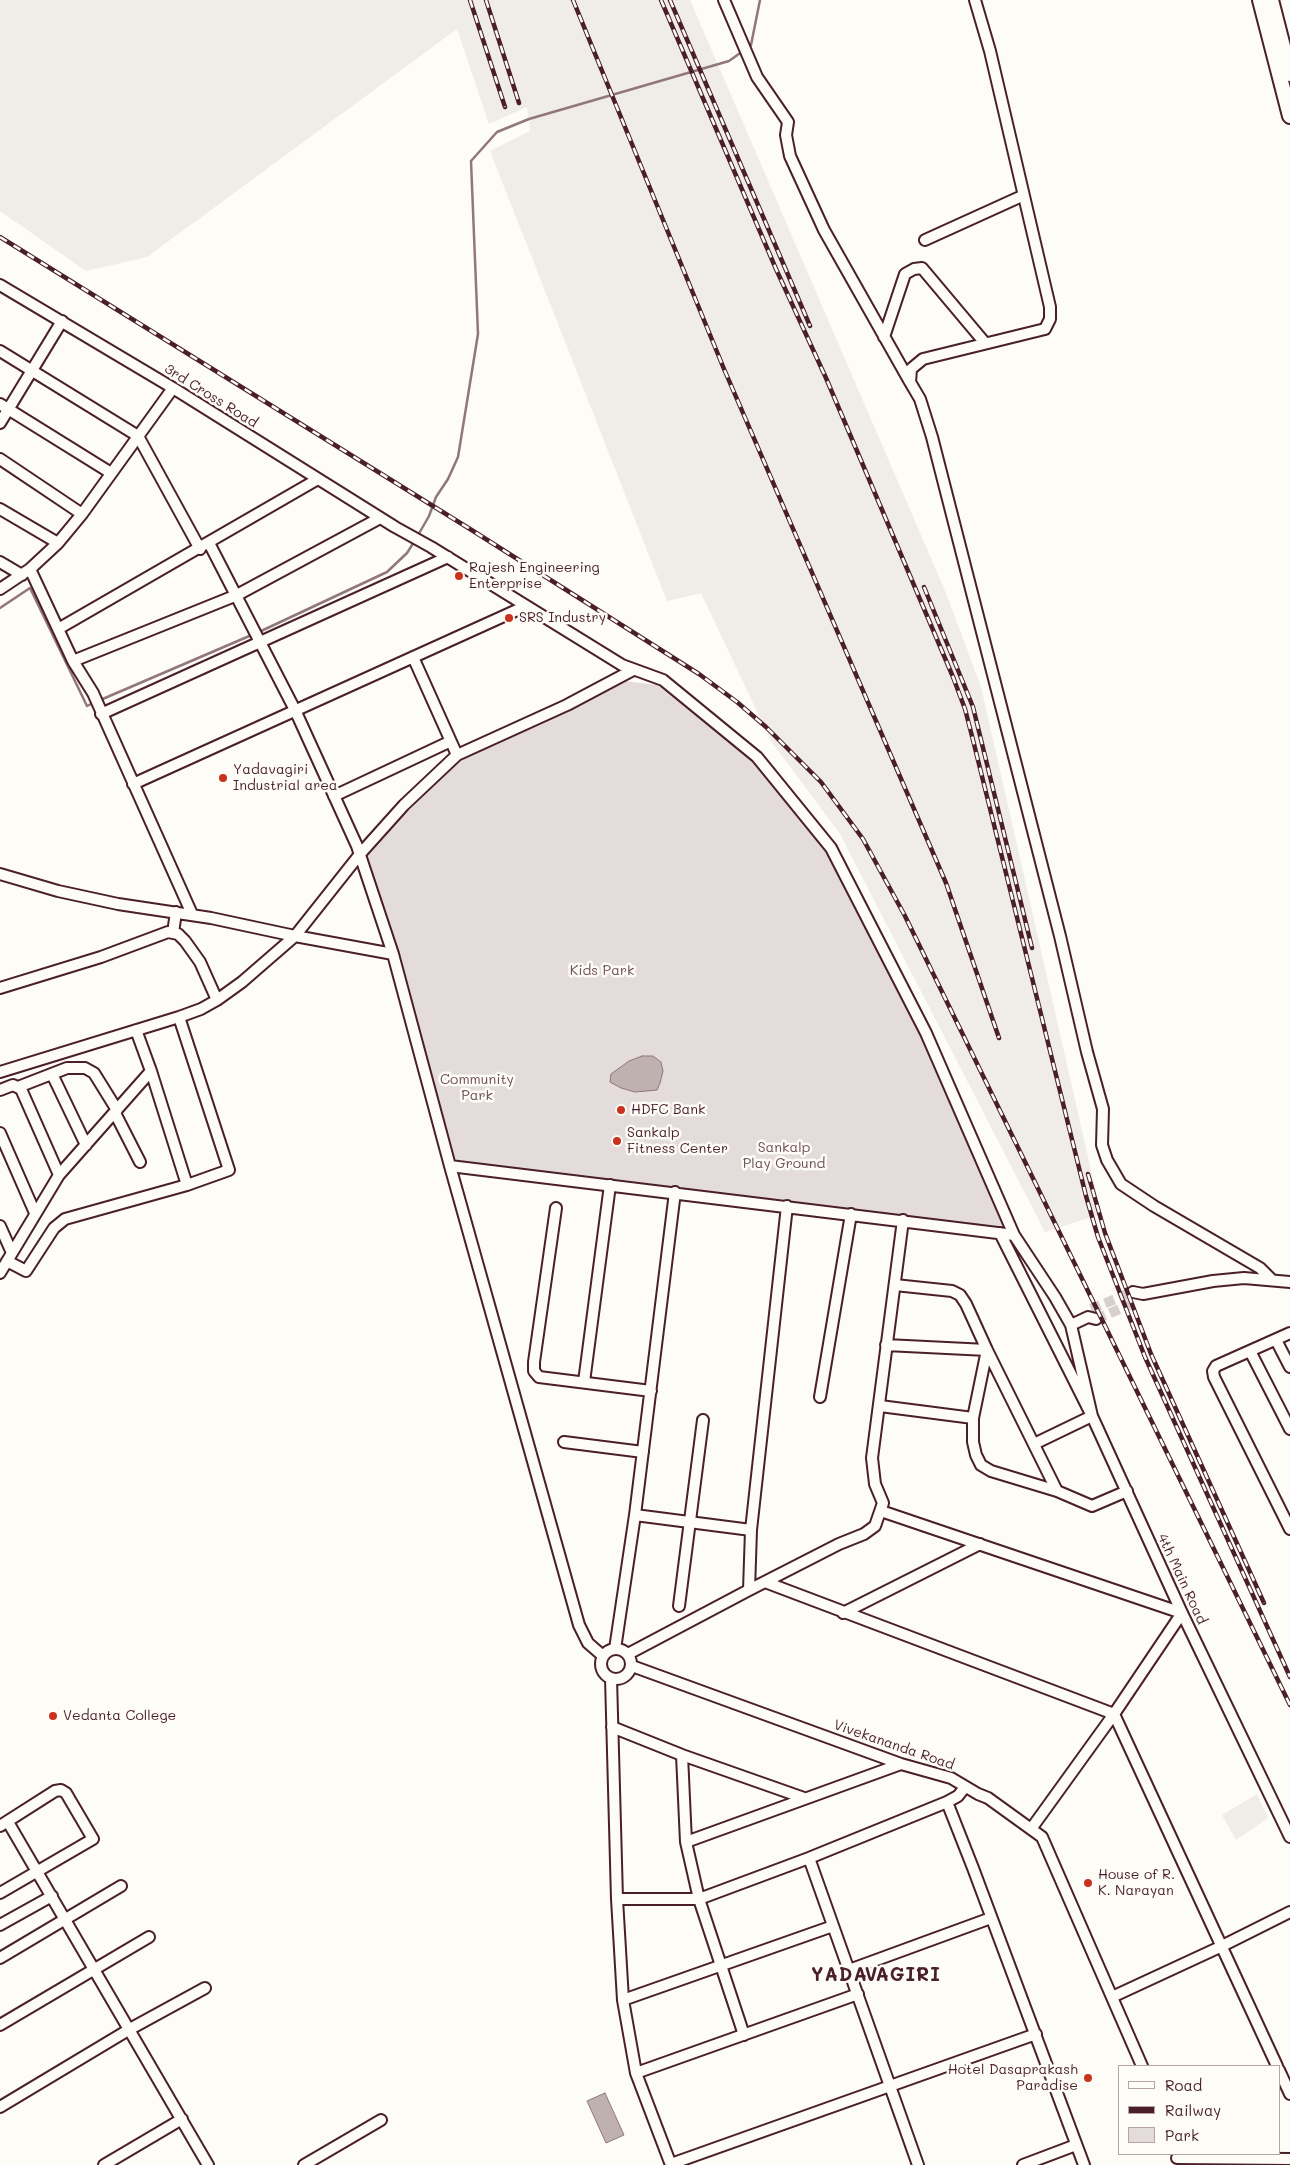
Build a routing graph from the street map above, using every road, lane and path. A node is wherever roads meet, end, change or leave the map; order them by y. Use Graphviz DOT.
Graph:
graph roads {
  1 [pos="724,0"];
  2 [pos="975,0"];
  3 [pos="1260,0"];
  4 [pos="1271,0"];
  5 [pos="1290,74"];
  6 [pos="1290,116"];
  7 [pos="1022,196"];
  8 [pos="925,240"];
  9 [pos="0,285"];
  10 [pos="62,321"];
  11 [pos="884,336"];
  12 [pos="985,343"];
  13 [pos="0,351"];
  14 [pos="32,370"];
  15 [pos="910,382"];
  16 [pos="173,388"];
  17 [pos="4,406"];
  18 [pos="0,423"];
  19 [pos="138,436"];
  20 [pos="0,459"];
  21 [pos="111,473"];
  22 [pos="318,479"];
  23 [pos="0,509"];
  24 [pos="82,514"];
  25 [pos="380,518"];
  26 [pos="58,543"];
  27 [pos="210,543"];
  28 [pos="200,549"];
  29 [pos="448,557"];
  30 [pos="0,562"];
  31 [pos="28,572"];
  32 [pos="0,589"];
  33 [pos="237,595"];
  34 [pos="526,606"];
  35 [pos="58,629"];
  36 [pos="260,641"];
  37 [pos="413,657"];
  38 [pos="73,661"];
  39 [pos="633,670"];
  40 [pos="295,710"];
  41 [pos="101,712"];
  42 [pos="449,742"];
  43 [pos="457,755"];
  44 [pos="134,784"];
  45 [pos="334,796"];
  46 [pos="360,854"];
  47 [pos="0,874"];
  48 [pos="176,912"];
  49 [pos="192,914"];
  50 [pos="173,933"];
  51 [pos="294,936"];
  52 [pos="393,954"];
  53 [pos="0,988"];
  54 [pos="217,1000"];
  55 [pos="179,1017"];
  56 [pos="136,1030"];
  57 [pos="151,1071"];
  58 [pos="0,1072"];
  59 [pos="52,1074"];
  60 [pos="18,1086"];
  61 [pos="0,1090"];
  62 [pos="116,1112"];
  63 [pos="0,1133"];
  64 [pos="86,1145"];
  65 [pos="140,1162"];
  66 [pos="450,1166"];
  67 [pos="59,1175"];
  68 [pos="187,1185"];
  69 [pos="610,1185"];
  70 [pos="675,1192"];
  71 [pos="787,1206"];
  72 [pos="556,1208"];
  73 [pos="35,1213"];
  74 [pos="851,1214"];
  75 [pos="903,1220"];
  76 [pos="0,1226"];
  77 [pos="1000,1233"];
  78 [pos="1014,1235"];
  79 [pos="9,1257"];
  80 [pos="0,1273"];
  81 [pos="1272,1280"];
  82 [pos="1290,1282"];
  83 [pos="895,1285"];
  84 [pos="1138,1296"];
  85 [pos="1092,1315"];
  86 [pos="1071,1325"];
  87 [pos="1290,1333"];
  88 [pos="1276,1340"];
  89 [pos="886,1345"];
  90 [pos="987,1350"];
  91 [pos="1250,1351"];
  92 [pos="1290,1368"];
  93 [pos="584,1382"];
  94 [pos="650,1391"];
  95 [pos="820,1398"];
  96 [pos="880,1406"];
  97 [pos="1092,1416"];
  98 [pos="973,1418"];
  99 [pos="703,1420"];
  100 [pos="1290,1430"];
  101 [pos="564,1442"];
  102 [pos="1034,1444"];
  103 [pos="643,1452"];
  104 [pos="1057,1491"];
  105 [pos="1127,1492"];
  106 [pos="881,1511"];
  107 [pos="1286,1512"];
  108 [pos="636,1515"];
  109 [pos="689,1520"];
  110 [pos="1290,1529"];
  111 [pos="750,1530"];
  112 [pos="980,1544"];
  113 [pos="765,1582"];
  114 [pos="749,1590"];
  115 [pos="679,1606"];
  116 [pos="843,1612"];
  117 [pos="1182,1613"];
  118 [pos="615,1649"];
  119 [pos="628,1654"];
  120 [pos="603,1656"];
  121 [pos="632,1666"];
  122 [pos="611,1678"];
  123 [pos="1114,1714"];
  124 [pos="612,1727"];
  125 [pos="682,1755"];
  126 [pos="901,1764"];
  127 [pos="965,1788"];
  128 [pos="804,1798"];
  129 [pos="947,1802"];
  130 [pos="4,1824"];
  131 [pos="1031,1829"];
  132 [pos="1290,1838"];
  133 [pos="686,1842"];
  134 [pos="809,1858"];
  135 [pos="38,1870"];
  136 [pos="121,1886"];
  137 [pos="0,1893"];
  138 [pos="52,1896"];
  139 [pos="618,1899"];
  140 [pos="699,1899"];
  141 [pos="1290,1912"];
  142 [pos="65,1918"];
  143 [pos="991,1918"];
  144 [pos="0,1925"];
  145 [pos="833,1926"];
  146 [pos="149,1937"];
  147 [pos="1220,1947"];
  148 [pos="0,1958"];
  149 [pos="721,1965"];
  150 [pos="95,1969"];
  151 [pos="849,1970"];
  152 [pos="205,1988"];
  153 [pos="858,1994"];
  154 [pos="1112,1997"];
  155 [pos="623,2000"];
  156 [pos="0,2026"];
  157 [pos="130,2028"];
  158 [pos="1036,2034"];
  159 [pos="744,2035"];
  160 [pos="1142,2065"];
  161 [pos="1277,2065"];
  162 [pos="1280,2072"];
  163 [pos="636,2073"];
  164 [pos="891,2086"];
  165 [pos="1290,2094"];
  166 [pos="0,2107"];
  167 [pos="182,2119"];
  168 [pos="381,2120"];
  169 [pos="1076,2145"];
  170 [pos="1176,2159"];
  171 [pos="1290,2159"];
  172 [pos="671,2164"];
  173 [pos="104,2165"];
  174 [pos="208,2165"];
  175 [pos="304,2165"];
  176 [pos="918,2165"];
  177 [pos="1023,2165"];
  178 [pos="1084,2165"];
  1 -- 11 [label="street"];
  2 -- 7 [label="street"];
  3 -- 6 [label="street"];
  4 -- 5 [label="street"];
  7 -- 8 [label="street"];
  7 -- 12 [label="street"];
  9 -- 10 [label="street, 3rd Cross Road"];
  10 -- 14 [label="street"];
  10 -- 16 [label="street, 3rd Cross Road"];
  11 -- 12 [label="street"];
  11 -- 15 [label="street"];
  12 -- 15 [label="street"];
  13 -- 14 [label="street"];
  14 -- 17 [label="street"];
  14 -- 19 [label="street"];
  15 -- 81 [label="street"];
  16 -- 19 [label="street"];
  16 -- 22 [label="street, 3rd Cross Road"];
  17 -- 18 [label="street"];
  17 -- 21 [label="street"];
  19 -- 21 [label="street"];
  19 -- 28 [label="street"];
  20 -- 24 [label="street"];
  21 -- 24 [label="street"];
  22 -- 25 [label="street, 3rd Cross Road"];
  22 -- 27 [label="street"];
  23 -- 26 [label="street"];
  24 -- 26 [label="street"];
  25 -- 29 [label="street, 3rd Cross Road"];
  25 -- 33 [label="street"];
  26 -- 31 [label="street"];
  27 -- 28 [label="street"];
  27 -- 33 [label="street"];
  28 -- 35 [label="street"];
  29 -- 34 [label="street, 3rd Cross Road"];
  29 -- 36 [label="street"];
  30 -- 31 [label="street"];
  31 -- 32 [label="street"];
  31 -- 35 [label="street"];
  33 -- 36 [label="street"];
  33 -- 38 [label="street"];
  34 -- 37 [label="street"];
  34 -- 39 [label="street, 3rd Cross Road"];
  35 -- 38 [label="street"];
  36 -- 40 [label="street"];
  36 -- 41 [label="street"];
  37 -- 40 [label="street"];
  37 -- 42 [label="street"];
  38 -- 41 [label="street"];
  39 -- 43 [label="street"];
  39 -- 78 [label="street, 4th Main Road"];
  40 -- 44 [label="street"];
  40 -- 45 [label="street"];
  41 -- 44 [label="street"];
  42 -- 43 [label="street"];
  42 -- 45 [label="street"];
  43 -- 46 [label="street"];
  44 -- 49 [label="street"];
  45 -- 46 [label="street"];
  46 -- 51 [label="street"];
  46 -- 52 [label="street"];
  47 -- 48 [label="street"];
  48 -- 49 [label="street"];
  48 -- 50 [label="street"];
  49 -- 51 [label="street"];
  50 -- 53 [label="street"];
  50 -- 54 [label="street"];
  51 -- 52 [label="street"];
  51 -- 54 [label="street"];
  52 -- 66 [label="street"];
  54 -- 55 [label="street"];
  55 -- 56 [label="street"];
  55 -- 68 [label="street"];
  56 -- 57 [label="street"];
  56 -- 58 [label="street"];
  57 -- 62 [label="street"];
  57 -- 68 [label="street"];
  59 -- 60 [label="street"];
  59 -- 62 [label="street"];
  59 -- 64 [label="street"];
  60 -- 61 [label="street"];
  60 -- 67 [label="street"];
  62 -- 64 [label="street"];
  62 -- 65 [label="street"];
  63 -- 73 [label="street"];
  64 -- 67 [label="street"];
  66 -- 69 [label="street"];
  66 -- 120 [label="street"];
  67 -- 73 [label="street"];
  68 -- 79 [label="street"];
  69 -- 70 [label="street"];
  69 -- 93 [label="street"];
  70 -- 71 [label="street"];
  70 -- 94 [label="street"];
  71 -- 74 [label="street"];
  71 -- 111 [label="street"];
  72 -- 93 [label="street"];
  73 -- 79 [label="street"];
  74 -- 75 [label="street"];
  74 -- 95 [label="street"];
  75 -- 77 [label="street"];
  75 -- 83 [label="street"];
  76 -- 79 [label="street"];
  77 -- 78 [label="street"];
  77 -- 97 [label="street"];
  78 -- 86 [label="street, 4th Main Road"];
  79 -- 80 [label="street"];
  81 -- 82 [label="street"];
  81 -- 84 [label="street"];
  83 -- 89 [label="street"];
  83 -- 90 [label="street"];
  85 -- 86 [label="street"];
  86 -- 97 [label="street, 4th Main Road"];
  87 -- 88 [label="street"];
  88 -- 91 [label="street"];
  88 -- 92 [label="street"];
  89 -- 90 [label="street"];
  89 -- 96 [label="street"];
  90 -- 98 [label="street"];
  90 -- 102 [label="street"];
  91 -- 100 [label="street"];
  91 -- 107 [label="street"];
  93 -- 94 [label="street"];
  94 -- 103 [label="street"];
  96 -- 98 [label="street"];
  96 -- 106 [label="street"];
  97 -- 102 [label="street"];
  97 -- 105 [label="street, 4th Main Road"];
  98 -- 104 [label="street"];
  99 -- 109 [label="street"];
  101 -- 103 [label="street"];
  102 -- 104 [label="street"];
  103 -- 108 [label="street"];
  104 -- 105 [label="street"];
  105 -- 117 [label="street, 4th Main Road"];
  106 -- 112 [label="street"];
  106 -- 113 [label="street"];
  107 -- 110 [label="street"];
  108 -- 109 [label="street"];
  108 -- 118 [label="street"];
  109 -- 111 [label="street"];
  109 -- 115 [label="street"];
  111 -- 114 [label="street"];
  112 -- 116 [label="street"];
  112 -- 117 [label="street"];
  113 -- 114 [label="street"];
  113 -- 116 [label="street"];
  114 -- 119 [label="street"];
  116 -- 123 [label="street"];
  117 -- 123 [label="street"];
  117 -- 132 [label="street, 4th Main Road"];
  118 -- 119 [label="street"];
  118 -- 120 [label="street"];
  119 -- 121 [label="street"];
  120 -- 122 [label="street"];
  121 -- 122 [label="street"];
  121 -- 126 [label="street, Vivekananda Road"];
  122 -- 124 [label="street"];
  123 -- 131 [label="street"];
  123 -- 147 [label="street"];
  124 -- 125 [label="street"];
  124 -- 139 [label="street"];
  125 -- 128 [label="street"];
  125 -- 133 [label="street"];
  126 -- 127 [label="street, Vivekananda Road"];
  126 -- 128 [label="street"];
  127 -- 129 [label="street"];
  127 -- 131 [label="street, Vivekananda Road"];
  128 -- 133 [label="street"];
  129 -- 134 [label="street"];
  129 -- 143 [label="street"];
  130 -- 135 [label="street"];
  130 -- 135 [label="street"];
  131 -- 154 [label="street, Vivekananda Road"];
  133 -- 140 [label="street"];
  134 -- 140 [label="street"];
  134 -- 145 [label="street"];
  135 -- 137 [label="street"];
  135 -- 138 [label="street"];
  136 -- 142 [label="street"];
  138 -- 142 [label="street"];
  138 -- 144 [label="street"];
  139 -- 140 [label="street"];
  139 -- 155 [label="street"];
  140 -- 149 [label="street"];
  141 -- 147 [label="street"];
  142 -- 148 [label="street"];
  142 -- 150 [label="street"];
  143 -- 151 [label="street"];
  143 -- 158 [label="street"];
  145 -- 149 [label="street"];
  145 -- 151 [label="street"];
  146 -- 150 [label="street"];
  147 -- 154 [label="street"];
  147 -- 161 [label="street"];
  149 -- 155 [label="street"];
  149 -- 159 [label="street"];
  150 -- 156 [label="street"];
  150 -- 157 [label="street"];
  151 -- 153 [label="street"];
  152 -- 157 [label="street"];
  153 -- 159 [label="street"];
  153 -- 164 [label="street"];
  154 -- 160 [label="street, Vivekananda Road"];
  155 -- 163 [label="street"];
  157 -- 166 [label="street"];
  157 -- 167 [label="street"];
  158 -- 164 [label="street"];
  158 -- 169 [label="street"];
  159 -- 163 [label="street"];
  162 -- 165 [label="street"];
  163 -- 172 [label="street"];
  164 -- 172 [label="street"];
  164 -- 176 [label="street"];
  167 -- 173 [label="street"];
  167 -- 174 [label="street"];
  168 -- 175 [label="street"];
  169 -- 177 [label="street"];
  169 -- 178 [label="street"];
  170 -- 171 [label="street"];
}
